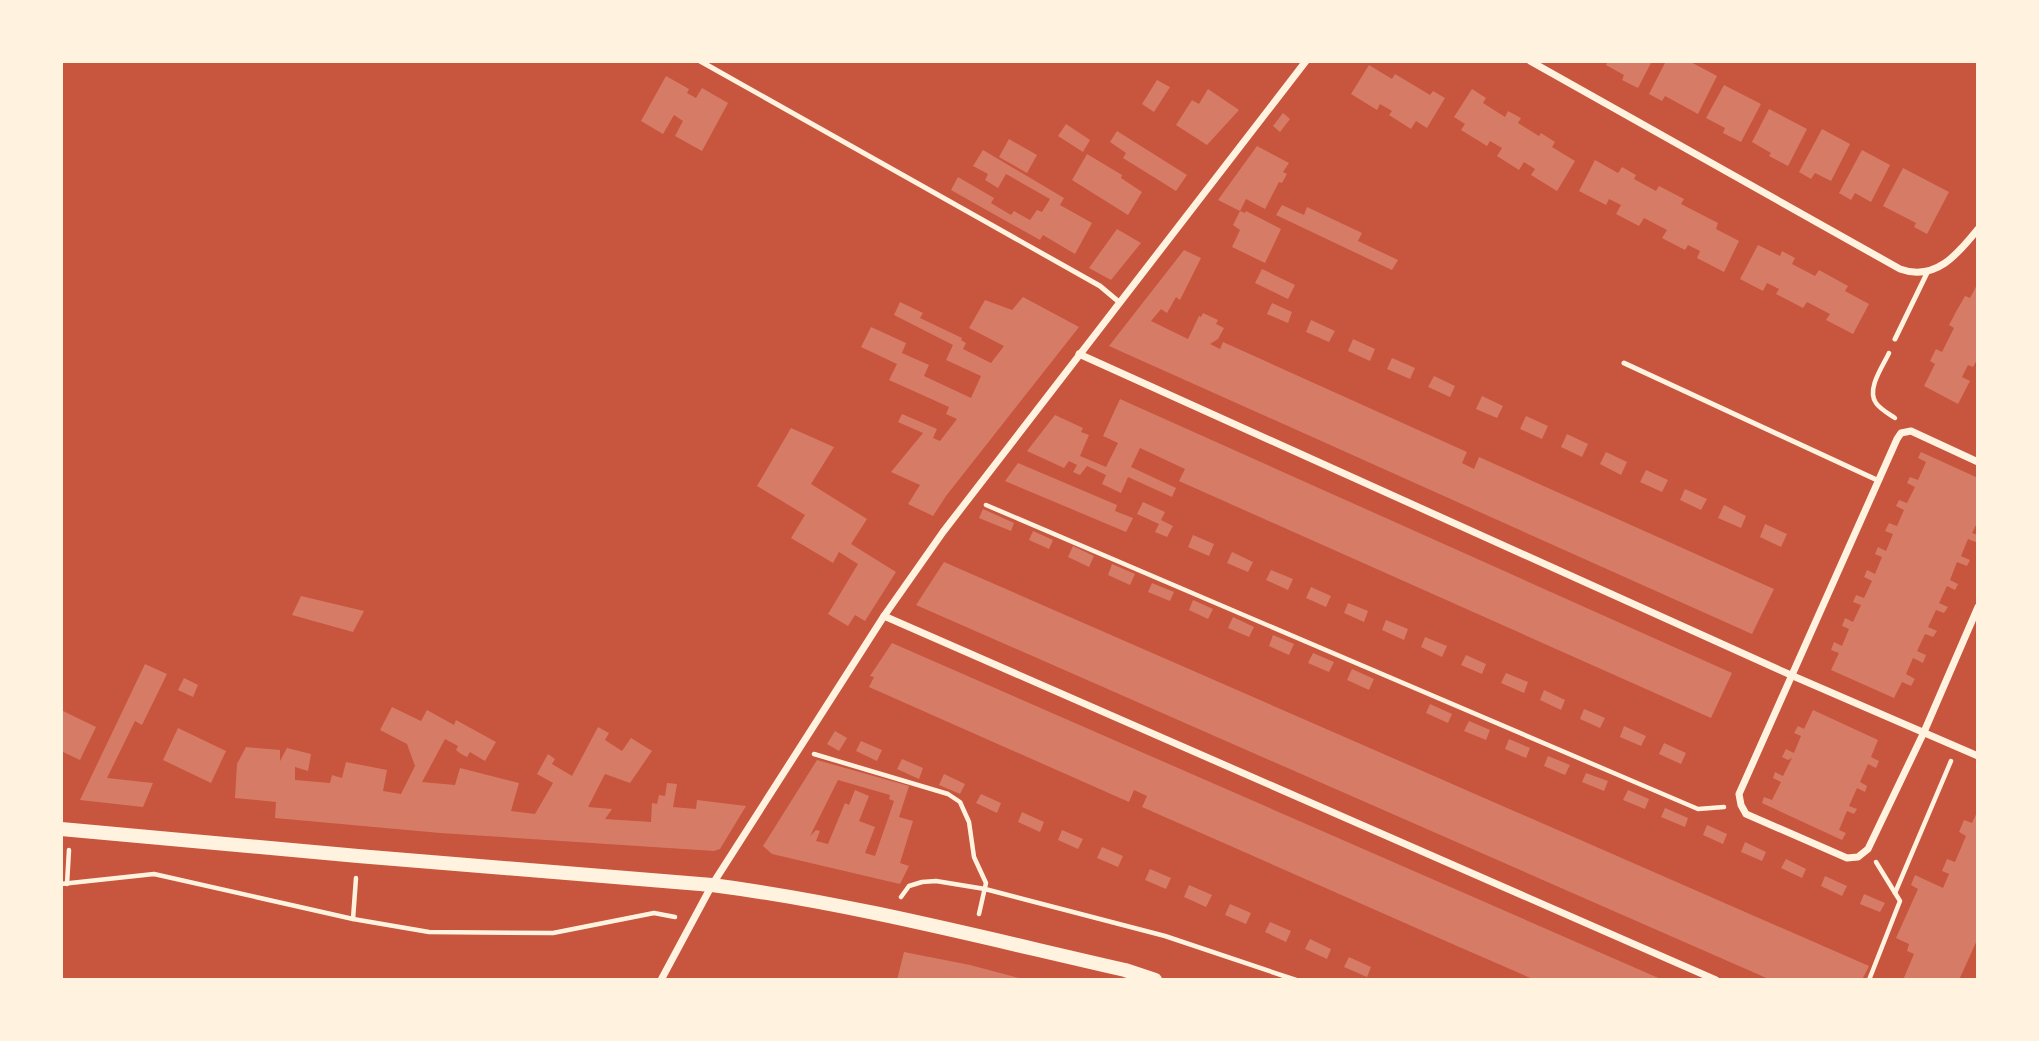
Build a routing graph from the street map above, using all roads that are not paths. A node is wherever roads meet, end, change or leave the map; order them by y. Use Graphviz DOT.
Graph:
graph roads {
  1 [pos="700,61"];
  2 [pos="1306,61"];
  3 [pos="1530,61"];
  4 [pos="1978,229"];
  5 [pos="1928,271"];
  6 [pos="1119,302"];
  7 [pos="1895,339"];
  8 [pos="1079,354"];
  9 [pos="1624,363"];
  10 [pos="1978,462"];
  11 [pos="1877,480"];
  12 [pos="1978,607"];
  13 [pos="884,616"];
  14 [pos="1793,676"];
  15 [pos="1924,732"];
  16 [pos="1978,756"];
  17 [pos="66,829"];
  18 [pos="712,885"];
  19 [pos="661,980"];
  20 [pos="1155,980"];
  21 [pos="1716,980"];
  1 -- 6 [label="lane"];
  2 -- 6 [label="street"];
  3 -- 5 [label="street"];
  4 -- 5 [label="street"];
  5 -- 7 [label="lane"];
  6 -- 8 [label="street"];
  8 -- 13 [label="street"];
  8 -- 14 [label="street"];
  9 -- 11 [label="lane"];
  10 -- 11 [label="street"];
  11 -- 14 [label="street"];
  12 -- 15 [label="street"];
  13 -- 18 [label="street"];
  13 -- 21 [label="street"];
  14 -- 15 [label="street"];
  14 -- 15 [label="street"];
  15 -- 16 [label="street"];
  17 -- 18 [label="main road"];
  18 -- 19 [label="street"];
  18 -- 20 [label="main road"];
}
